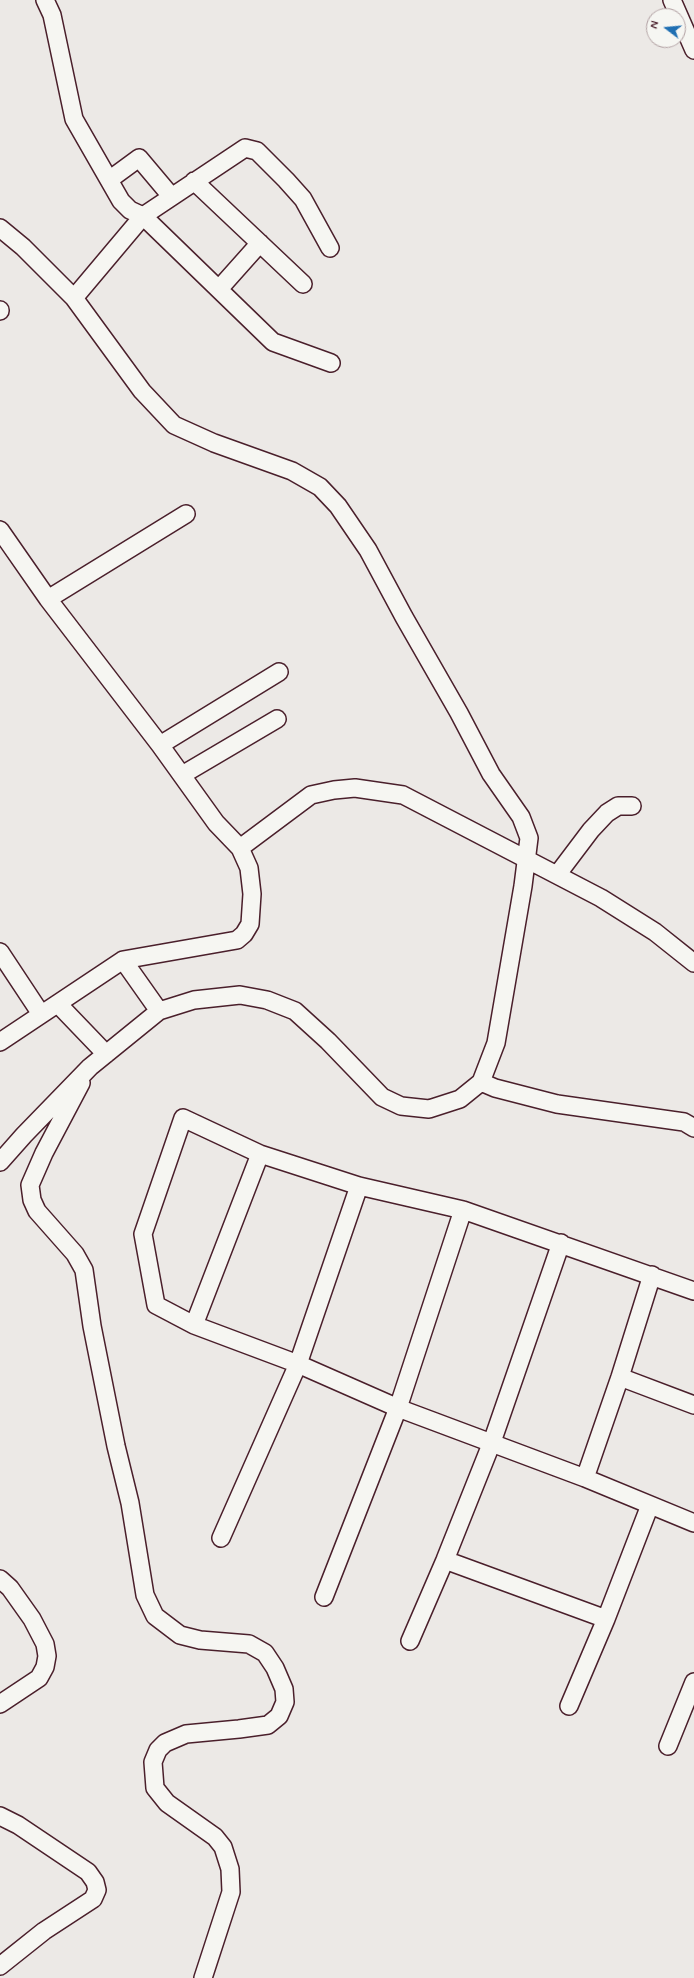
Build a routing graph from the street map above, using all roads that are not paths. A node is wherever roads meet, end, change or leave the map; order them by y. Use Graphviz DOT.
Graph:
graph roads {
  1 [pos="45,0"];
  2 [pos="672,0"];
  3 [pos="694,50"];
  4 [pos="109,180"];
  5 [pos="194,181"];
  6 [pos="172,196"];
  7 [pos="143,216"];
  8 [pos="0,228"];
  9 [pos="260,243"];
  10 [pos="330,248"];
  11 [pos="304,284"];
  12 [pos="219,290"];
  13 [pos="74,298"];
  14 [pos="331,363"];
  15 [pos="186,514"];
  16 [pos="0,530"];
  17 [pos="48,599"];
  18 [pos="279,672"];
  19 [pos="277,719"];
  20 [pos="160,745"];
  21 [pos="182,775"];
  22 [pos="632,806"];
  23 [pos="240,848"];
  24 [pos="528,859"];
  25 [pos="557,875"];
  26 [pos="0,952"];
  27 [pos="123,960"];
  28 [pos="694,963"];
  29 [pos="7,977"];
  30 [pos="58,1004"];
  31 [pos="159,1011"];
  32 [pos="41,1014"];
  33 [pos="0,1042"];
  34 [pos="106,1054"];
  35 [pos="90,1066"];
  36 [pos="481,1082"];
  37 [pos="694,1128"];
  38 [pos="24,1135"];
  39 [pos="44,1153"];
  40 [pos="260,1154"];
  41 [pos="0,1162"];
  42 [pos="359,1186"];
  43 [pos="463,1210"];
  44 [pos="561,1243"];
  45 [pos="652,1275"];
  46 [pos="694,1291"];
  47 [pos="194,1325"];
  48 [pos="298,1364"];
  49 [pos="620,1377"];
  50 [pos="694,1405"];
  51 [pos="398,1408"];
  52 [pos="492,1442"];
  53 [pos="585,1478"];
  54 [pos="650,1505"];
  55 [pos="694,1523"];
  56 [pos="221,1538"];
  57 [pos="445,1560"];
  58 [pos="0,1579"];
  59 [pos="324,1597"];
  60 [pos="606,1618"];
  61 [pos="410,1641"];
  62 [pos="694,1682"];
  63 [pos="0,1704"];
  64 [pos="569,1706"];
  65 [pos="668,1746"];
  66 [pos="0,1816"];
  67 [pos="0,1966"];
  68 [pos="203,1978"];
  1 -- 4 [label="street"];
  2 -- 3 [label="street"];
  4 -- 6 [label="street"];
  4 -- 7 [label="street"];
  5 -- 6 [label="street"];
  5 -- 9 [label="street"];
  5 -- 10 [label="street"];
  6 -- 7 [label="street"];
  7 -- 12 [label="street"];
  7 -- 13 [label="street"];
  8 -- 13 [label="street"];
  9 -- 11 [label="street"];
  9 -- 12 [label="street"];
  12 -- 14 [label="street"];
  13 -- 24 [label="street"];
  15 -- 17 [label="street"];
  16 -- 17 [label="street"];
  17 -- 20 [label="street"];
  18 -- 20 [label="street"];
  19 -- 21 [label="street"];
  20 -- 21 [label="street"];
  21 -- 23 [label="street"];
  22 -- 25 [label="street"];
  23 -- 24 [label="street"];
  23 -- 27 [label="street"];
  24 -- 25 [label="street"];
  24 -- 36 [label="street"];
  25 -- 28 [label="street"];
  26 -- 29 [label="street"];
  27 -- 30 [label="street"];
  27 -- 31 [label="street"];
  29 -- 32 [label="street"];
  30 -- 32 [label="street"];
  30 -- 34 [label="street"];
  31 -- 34 [label="street"];
  31 -- 36 [label="street"];
  32 -- 33 [label="street"];
  34 -- 35 [label="street"];
  35 -- 38 [label="street"];
  35 -- 39 [label="street"];
  36 -- 37 [label="street"];
  38 -- 39 [label="street"];
  38 -- 41 [label="street"];
  39 -- 68 [label="street"];
  40 -- 42 [label="street"];
  40 -- 47 [label="street"];
  40 -- 47 [label="street"];
  42 -- 43 [label="street"];
  42 -- 48 [label="street"];
  43 -- 44 [label="street"];
  43 -- 51 [label="street"];
  44 -- 45 [label="street"];
  44 -- 52 [label="street"];
  45 -- 46 [label="street"];
  45 -- 49 [label="street"];
  47 -- 48 [label="street"];
  48 -- 51 [label="street"];
  48 -- 56 [label="street"];
  49 -- 50 [label="street"];
  49 -- 53 [label="street"];
  51 -- 52 [label="street"];
  51 -- 59 [label="street"];
  52 -- 53 [label="street"];
  52 -- 57 [label="street"];
  53 -- 54 [label="street"];
  54 -- 55 [label="street"];
  54 -- 60 [label="street"];
  57 -- 60 [label="street"];
  57 -- 61 [label="street"];
  58 -- 63 [label="street"];
  60 -- 64 [label="street"];
  62 -- 65 [label="street"];
  66 -- 67 [label="street"];
}
